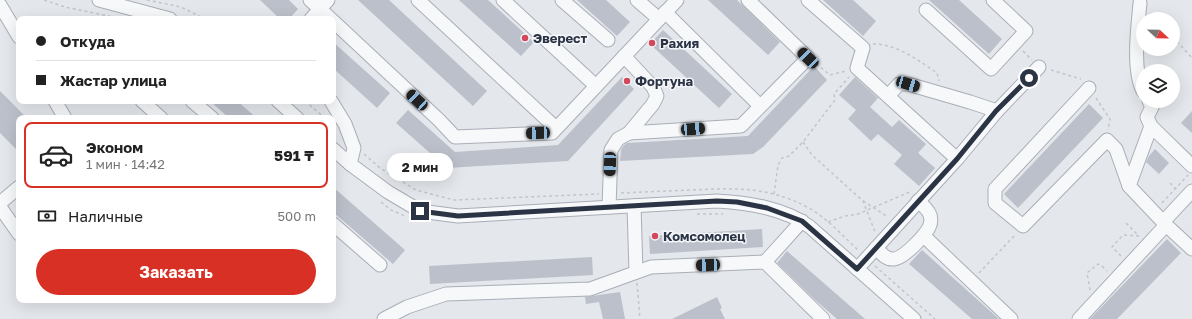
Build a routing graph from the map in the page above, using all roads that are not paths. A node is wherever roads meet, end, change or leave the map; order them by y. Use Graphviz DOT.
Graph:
graph roads {
  1 [pos="98,0"];
  2 [pos="418,0"];
  3 [pos="503,0"];
  4 [pos="562,0"];
  5 [pos="637,0"];
  6 [pos="677,0"];
  7 [pos="748,0"];
  8 [pos="808,0"];
  9 [pos="992,0"];
  10 [pos="319,3"];
  11 [pos="1140,3"];
  12 [pos="0,5"];
  13 [pos="926,10"];
  14 [pos="159,16"];
  15 [pos="312,16"];
  16 [pos="329,16"];
  17 [pos="662,16"];
  18 [pos="336,24"];
  19 [pos="16,32"];
  20 [pos="608,40"];
  21 [pos="624,56"];
  22 [pos="1138,64"];
  23 [pos="1039,67"];
  24 [pos="596,86"];
  25 [pos="1089,88"];
  26 [pos="888,96"];
  27 [pos="57,104"];
  28 [pos="145,104"];
  29 [pos="196,104"];
  30 [pos="281,104"];
  31 [pos="334,104"];
  32 [pos="760,106"];
  33 [pos="1152,108"];
  34 [pos="996,111"];
  35 [pos="63,115"];
  36 [pos="158,115"];
  37 [pos="208,115"];
  38 [pos="294,115"];
  39 [pos="1151,126"];
  40 [pos="556,128"];
  41 [pos="629,133"];
  42 [pos="336,152"];
  43 [pos="957,159"];
  44 [pos="350,164"];
  45 [pos="1192,166"];
  46 [pos="1129,186"];
  47 [pos="16,190"];
  48 [pos="1192,191"];
  49 [pos="915,196"];
  50 [pos="0,203"];
  51 [pos="634,206"];
  52 [pos="0,207"];
  53 [pos="609,207"];
  54 [pos="802,221"];
  55 [pos="1165,223"];
  56 [pos="336,227"];
  57 [pos="16,230"];
  58 [pos="928,240"];
  59 [pos="877,246"];
  60 [pos="1192,249"];
  61 [pos="765,262"];
  62 [pos="380,265"];
  63 [pos="857,269"];
  64 [pos="636,272"];
  65 [pos="384,319"];
  66 [pos="823,319"];
  67 [pos="914,319"];
  68 [pos="1011,319"];
  69 [pos="1079,319"];
  1 -- 14 [label="street"];
  2 -- 40 [label="street"];
  3 -- 24 [label="street"];
  4 -- 20 [label="street"];
  5 -- 17 [label="street"];
  6 -- 17 [label="street"];
  7 -- 32 [label="street"];
  8 -- 26 [label="street"];
  9 -- 13 [label="street"];
  10 -- 15 [label="street"];
  10 -- 16 [label="street"];
  11 -- 22 [label="street"];
  12 -- 19 [label="street"];
  17 -- 21 [label="street"];
  17 -- 32 [label="street"];
  18 -- 40 [label="street"];
  21 -- 24 [label="street"];
  21 -- 41 [label="street"];
  23 -- 34 [label="street"];
  24 -- 40 [label="street"];
  25 -- 46 [label="street"];
  26 -- 34 [label="street"];
  26 -- 43 [label="street"];
  27 -- 35 [label="street"];
  28 -- 36 [label="street"];
  29 -- 37 [label="street"];
  30 -- 38 [label="street"];
  31 -- 44 [label="street"];
  32 -- 41 [label="street"];
  33 -- 39 [label="street"];
  34 -- 43 [label="street"];
  39 -- 45 [label="street"];
  39 -- 46 [label="street"];
  41 -- 53 [label="street"];
  42 -- 44 [label="street"];
  43 -- 49 [label="street"];
  44 -- 53 [label="street"];
  46 -- 55 [label="street"];
  47 -- 50 [label="street"];
  48 -- 55 [label="street"];
  49 -- 59 [label="street"];
  49 -- 59 [label="street"];
  51 -- 53 [label="street"];
  51 -- 54 [label="street"];
  51 -- 64 [label="street"];
  52 -- 57 [label="street"];
  54 -- 61 [label="street"];
  54 -- 63 [label="street"];
  55 -- 60 [label="street"];
  55 -- 69 [label="street"];
  56 -- 62 [label="street"];
  58 -- 68 [label="street"];
  59 -- 63 [label="street"];
  61 -- 64 [label="street"];
  61 -- 66 [label="street"];
  63 -- 67 [label="street"];
  64 -- 65 [label="street"];
}
